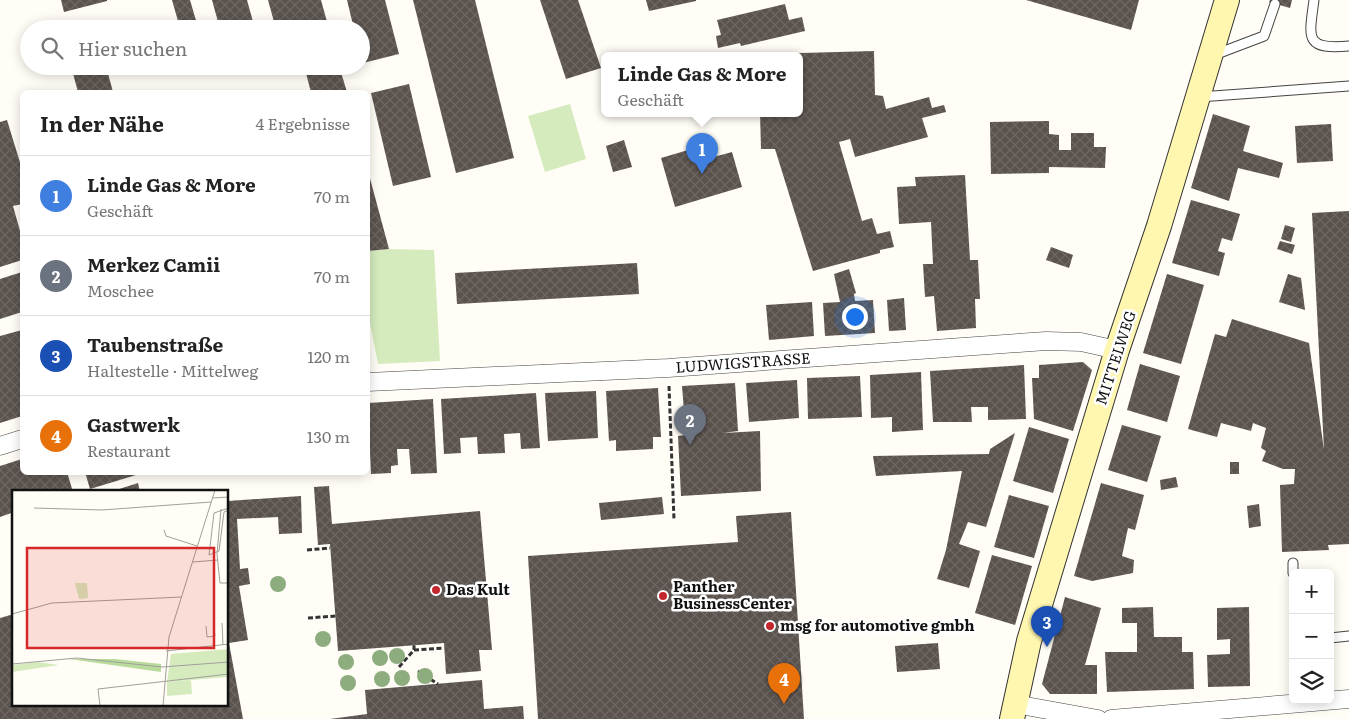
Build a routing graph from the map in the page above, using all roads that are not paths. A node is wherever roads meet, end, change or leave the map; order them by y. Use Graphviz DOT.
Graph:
graph roads {
  1 [pos="1227,0"];
  2 [pos="1314,0"];
  3 [pos="1274,4"];
  4 [pos="1349,46"];
  5 [pos="1212,56"];
  6 [pos="1349,86"];
  7 [pos="1199,97"];
  8 [pos="1117,350"];
  9 [pos="370,382"];
  10 [pos="20,440"];
  11 [pos="0,446"];
  12 [pos="1349,636"];
  13 [pos="1334,638"];
  14 [pos="1349,699"];
  15 [pos="1334,700"];
  16 [pos="1289,702"];
  17 [pos="1014,712"];
  18 [pos="1098,719"];
  19 [pos="1110,719"];
  1 -- 5 [label="street, MITTELWEG"];
  2 -- 4 [label="lane"];
  3 -- 5 [label="lane"];
  5 -- 7 [label="street, MITTELWEG"];
  6 -- 7 [label="lane"];
  7 -- 8 [label="street, MITTELWEG"];
  8 -- 9 [label="street, LUDWIGSTRASSE"];
  8 -- 17 [label="street, MITTELWEG"];
  10 -- 11 [label="street"];
  12 -- 13 [label="lane"];
  14 -- 15 [label="street"];
  16 -- 19 [label="street"];
  17 -- 18 [label="street"];
}
